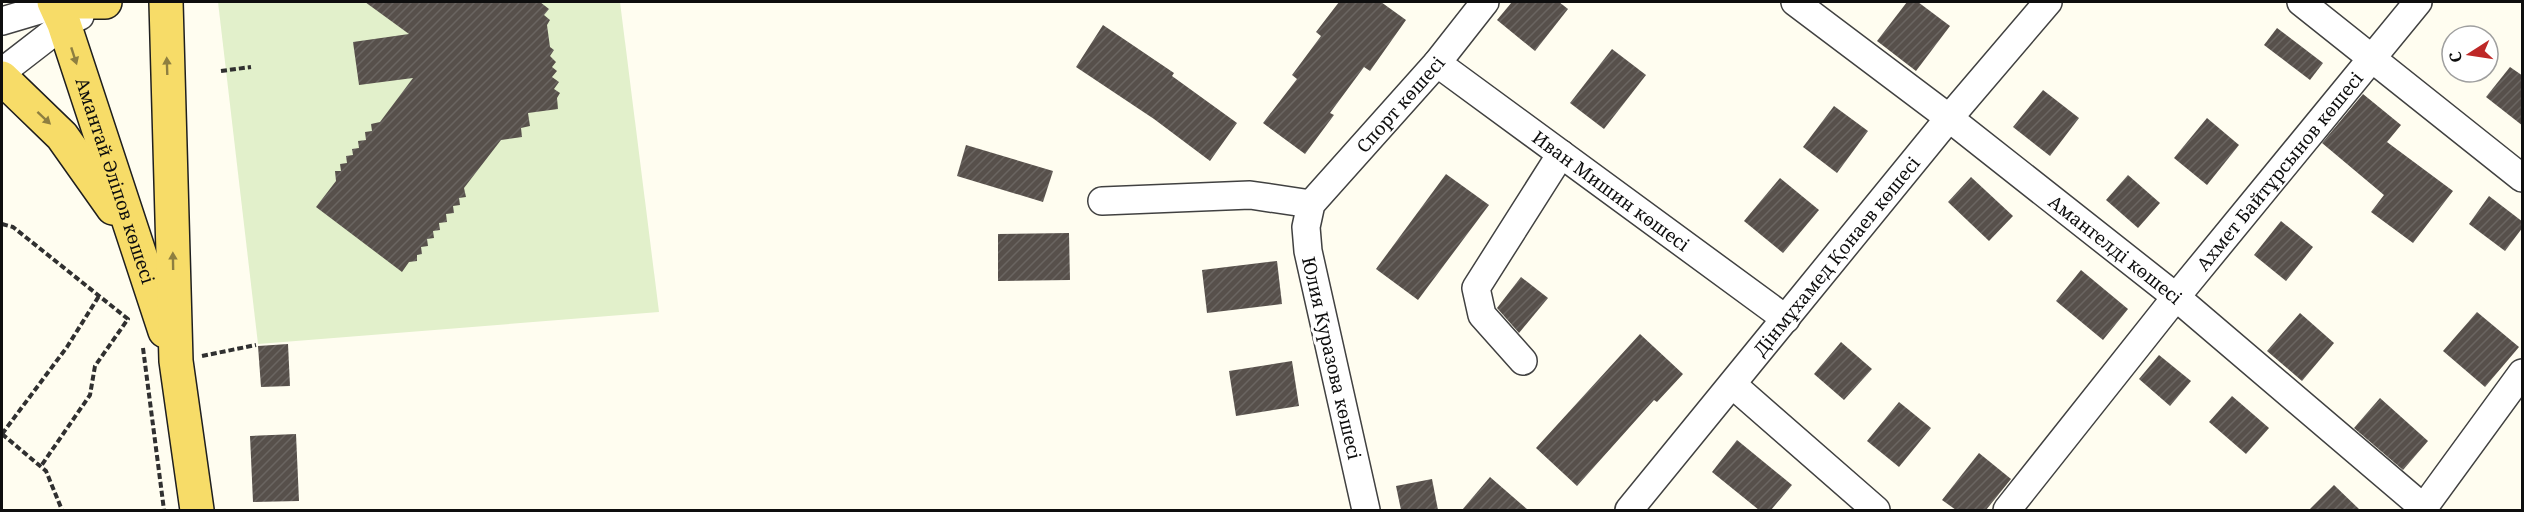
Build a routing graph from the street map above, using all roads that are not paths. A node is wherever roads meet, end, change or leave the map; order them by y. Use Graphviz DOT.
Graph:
graph roads {
  1 [pos="105,2"];
  2 [pos="112,2"];
  3 [pos="166,2"];
  4 [pos="1485,2"];
  5 [pos="1795,2"];
  6 [pos="2048,2"];
  7 [pos="2301,2"];
  8 [pos="2418,2"];
  9 [pos="64,8"];
  10 [pos="4,16"];
  11 [pos="2373,59"];
  12 [pos="1437,63"];
  13 [pos="2,72"];
  14 [pos="2,78"];
  15 [pos="1949,118"];
  16 [pos="1562,154"];
  17 [pos="2523,178"];
  18 [pos="1102,201"];
  19 [pos="1311,204"];
  20 [pos="132,234"];
  21 [pos="2176,297"];
  22 [pos="1786,319"];
  23 [pos="176,361"];
  24 [pos="1523,361"];
  25 [pos="2523,373"];
  26 [pos="1733,384"];
  27 [pos="197,510"];
  28 [pos="1366,510"];
  29 [pos="1629,510"];
  30 [pos="1876,510"];
  31 [pos="2007,510"];
  32 [pos="2424,510"];
  1 -- 9 [label="main road"];
  2 -- 9 [label="street"];
  23 -- 3 [label="main road, Амантай Әліпов көшесі, one-way"];
  4 -- 12 [label="street, Спорт көшесі"];
  5 -- 15 [label="street, Амангелді көшесі"];
  6 -- 15 [label="street, Дінмұхамед Қонаев көшесі"];
  7 -- 11 [label="street"];
  8 -- 11 [label="street, Ахмет Байтұрсынов көшесі"];
  9 -- 10 [label="street"];
  9 -- 13 [label="street"];
  9 -- 20 [label="main road, Амантай Әліпов көшесі, one-way"];
  11 -- 17 [label="street"];
  11 -- 21 [label="street, Ахмет Байтұрсынов көшесі"];
  12 -- 16 [label="street, Иван Мишин көшесі"];
  12 -- 19 [label="street, Спорт көшесі"];
  14 -- 20 [label="main road, one-way"];
  15 -- 21 [label="street, Амангелді көшесі"];
  15 -- 22 [label="street, Дінмұхамед Қонаев көшесі"];
  16 -- 22 [label="street, Иван Мишин көшесі"];
  16 -- 24 [label="street"];
  18 -- 19 [label="street"];
  19 -- 28 [label="street, Юлия Куразова көшесі"];
  20 -- 23 [label="main road, Амантай Әліпов көшесі"];
  21 -- 31 [label="street, Ахмет Байтұрсынов көшесі"];
  21 -- 32 [label="street, Амангелді көшесі"];
  22 -- 26 [label="street, Дінмұхамед Қонаев көшесі"];
  23 -- 27 [label="main road, Амантай Әліпов көшесі"];
  25 -- 32 [label="street"];
  26 -- 29 [label="street, Дінмұхамед Қонаев көшесі"];
  26 -- 30 [label="street"];
}
